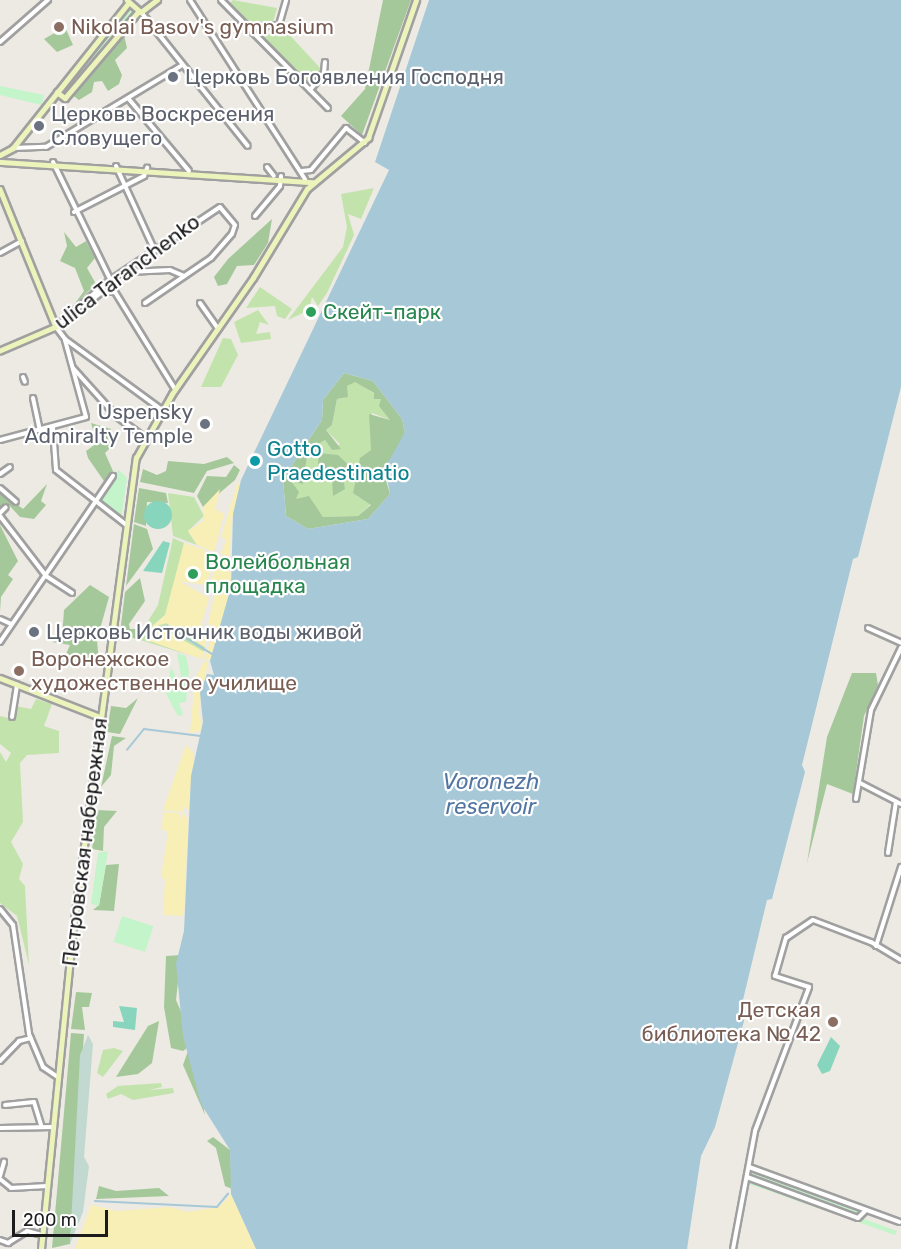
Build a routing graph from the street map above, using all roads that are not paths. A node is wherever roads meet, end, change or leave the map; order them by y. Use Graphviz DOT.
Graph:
graph roads {
  1 [pos="48,0"];
  2 [pos="157,0"];
  3 [pos="190,0"];
  4 [pos="221,0"];
  5 [pos="286,0"];
  6 [pos="416,0"];
  7 [pos="128,1"];
  8 [pos="139,12"];
  9 [pos="249,28"];
  10 [pos="0,42"];
  11 [pos="325,62"];
  12 [pos="181,66"];
  13 [pos="310,90"];
  14 [pos="57,92"];
  15 [pos="128,98"];
  16 [pos="328,108"];
  17 [pos="365,143"];
  18 [pos="248,146"];
  19 [pos="13,148"];
  20 [pos="0,155"];
  21 [pos="0,162"];
  22 [pos="53,162"];
  23 [pos="116,166"];
  24 [pos="267,167"];
  25 [pos="147,168"];
  26 [pos="189,171"];
  27 [pos="302,171"];
  28 [pos="274,176"];
  29 [pos="281,176"];
  30 [pos="305,179"];
  31 [pos="313,182"];
  32 [pos="124,187"];
  33 [pos="0,189"];
  34 [pos="74,212"];
  35 [pos="255,216"];
  36 [pos="22,241"];
  37 [pos="154,249"];
  38 [pos="0,253"];
  39 [pos="127,272"];
  40 [pos="184,276"];
  41 [pos="111,281"];
  42 [pos="145,303"];
  43 [pos="200,303"];
  44 [pos="84,306"];
  45 [pos="56,327"];
  46 [pos="218,329"];
  47 [pos="65,339"];
  48 [pos="0,351"];
  49 [pos="72,367"];
  50 [pos="175,389"];
  51 [pos="33,398"];
  52 [pos="162,410"];
  53 [pos="53,428"];
  54 [pos="40,430"];
  55 [pos="145,438"];
  56 [pos="0,440"];
  57 [pos="10,467"];
  58 [pos="0,474"];
  59 [pos="114,476"];
  60 [pos="0,488"];
  61 [pos="16,502"];
  62 [pos="96,503"];
  63 [pos="6,507"];
  64 [pos="0,515"];
  65 [pos="125,524"];
  66 [pos="46,576"];
  67 [pos="72,593"];
  68 [pos="0,619"];
  69 [pos="11,624"];
  70 [pos="867,628"];
  71 [pos="0,642"];
  72 [pos="901,643"];
  73 [pos="901,648"];
  74 [pos="0,678"];
  75 [pos="17,684"];
  76 [pos="12,717"];
  77 [pos="100,717"];
  78 [pos="859,783"];
  79 [pos="856,799"];
  80 [pos="896,802"];
  81 [pos="901,804"];
  82 [pos="888,853"];
  83 [pos="901,867"];
  84 [pos="0,909"];
  85 [pos="876,946"];
  86 [pos="901,960"];
  87 [pos="31,1038"];
  88 [pos="0,1061"];
  89 [pos="58,1077"];
  90 [pos="5,1105"];
  91 [pos="41,1125"];
  92 [pos="53,1127"];
  93 [pos="0,1128"];
  94 [pos="4,1162"];
  95 [pos="749,1167"];
  96 [pos="0,1177"];
  97 [pos="747,1177"];
  98 [pos="47,1186"];
  99 [pos="866,1210"];
  100 [pos="899,1222"];
  101 [pos="42,1235"];
  102 [pos="0,1240"];
  103 [pos="41,1249"];
  104 [pos="733,1249"];
  1 -- 10 [label="street"];
  2 -- 8 [label="main road"];
  3 -- 27 [label="street"];
  4 -- 9 [label="street"];
  5 -- 9 [label="street"];
  6 -- 17 [label="main road"];
  7 -- 8 [label="main road"];
  7 -- 14 [label="main road"];
  8 -- 12 [label="street"];
  8 -- 14 [label="main road"];
  9 -- 13 [label="street"];
  11 -- 13 [label="street"];
  12 -- 15 [label="street"];
  12 -- 18 [label="street"];
  13 -- 16 [label="street"];
  14 -- 19 [label="main road"];
  15 -- 19 [label="street"];
  15 -- 26 [label="street"];
  17 -- 27 [label="street"];
  17 -- 31 [label="main road"];
  19 -- 20 [label="main road"];
  21 -- 22 [label="main road"];
  22 -- 23 [label="main road"];
  22 -- 34 [label="street"];
  23 -- 25 [label="main road"];
  23 -- 32 [label="street"];
  24 -- 28 [label="street"];
  25 -- 26 [label="main road"];
  25 -- 32 [label="street"];
  26 -- 28 [label="main road"];
  27 -- 30 [label="street"];
  28 -- 29 [label="main road"];
  29 -- 30 [label="main road"];
  29 -- 35 [label="street"];
  30 -- 31 [label="main road"];
  31 -- 46 [label="main road, Петровская набережная"];
  32 -- 34 [label="street"];
  32 -- 37 [label="street"];
  33 -- 36 [label="main road"];
  34 -- 41 [label="street"];
  36 -- 38 [label="street"];
  36 -- 45 [label="main road"];
  37 -- 39 [label="street, ulica Taranchenko"];
  37 -- 40 [label="street, ulica Taranchenko"];
  39 -- 40 [label="street"];
  39 -- 41 [label="street, ulica Taranchenko"];
  40 -- 42 [label="street"];
  41 -- 44 [label="street, ulica Taranchenko"];
  43 -- 46 [label="street"];
  44 -- 45 [label="street, ulica Taranchenko"];
  44 -- 50 [label="street"];
  45 -- 47 [label="street"];
  45 -- 48 [label="main road, ulica Taranchenko"];
  46 -- 50 [label="main road, Петровская набережная"];
  47 -- 49 [label="street"];
  47 -- 52 [label="street"];
  49 -- 53 [label="street"];
  49 -- 55 [label="street"];
  50 -- 52 [label="main road, Петровская набережная"];
  51 -- 54 [label="street"];
  52 -- 55 [label="main road, Петровская набережная"];
  53 -- 54 [label="street"];
  53 -- 62 [label="street"];
  54 -- 56 [label="street"];
  55 -- 65 [label="main road, Петровская набережная"];
  57 -- 58 [label="street"];
  59 -- 62 [label="street"];
  60 -- 61 [label="street"];
  62 -- 65 [label="street"];
  62 -- 66 [label="street"];
  63 -- 64 [label="street"];
  64 -- 66 [label="street"];
  65 -- 77 [label="main road, Петровская набережная"];
  66 -- 67 [label="street"];
  66 -- 69 [label="street"];
  68 -- 69 [label="street"];
  69 -- 71 [label="street"];
  70 -- 72 [label="street"];
  73 -- 78 [label="street"];
  74 -- 75 [label="main road"];
  75 -- 76 [label="street"];
  75 -- 77 [label="main road"];
  77 -- 89 [label="main road, Петровская набережная"];
  78 -- 79 [label="street"];
  78 -- 80 [label="street"];
  80 -- 81 [label="street"];
  80 -- 82 [label="street"];
  83 -- 85 [label="street"];
  84 -- 87 [label="street"];
  85 -- 86 [label="street"];
  85 -- 95 [label="street"];
  87 -- 88 [label="street"];
  87 -- 89 [label="street"];
  89 -- 92 [label="main road, Петровская набережная"];
  90 -- 91 [label="street"];
  91 -- 92 [label="street"];
  91 -- 93 [label="street"];
  92 -- 98 [label="main road, Петровская набережная"];
  94 -- 96 [label="street"];
  95 -- 97 [label="street"];
  95 -- 99 [label="street"];
  96 -- 98 [label="street"];
  97 -- 99 [label="street"];
  97 -- 104 [label="street"];
  98 -- 101 [label="main road, Петровская набережная"];
  99 -- 100 [label="street"];
  101 -- 102 [label="street"];
  101 -- 103 [label="main road, Петровская набережная"];
}
